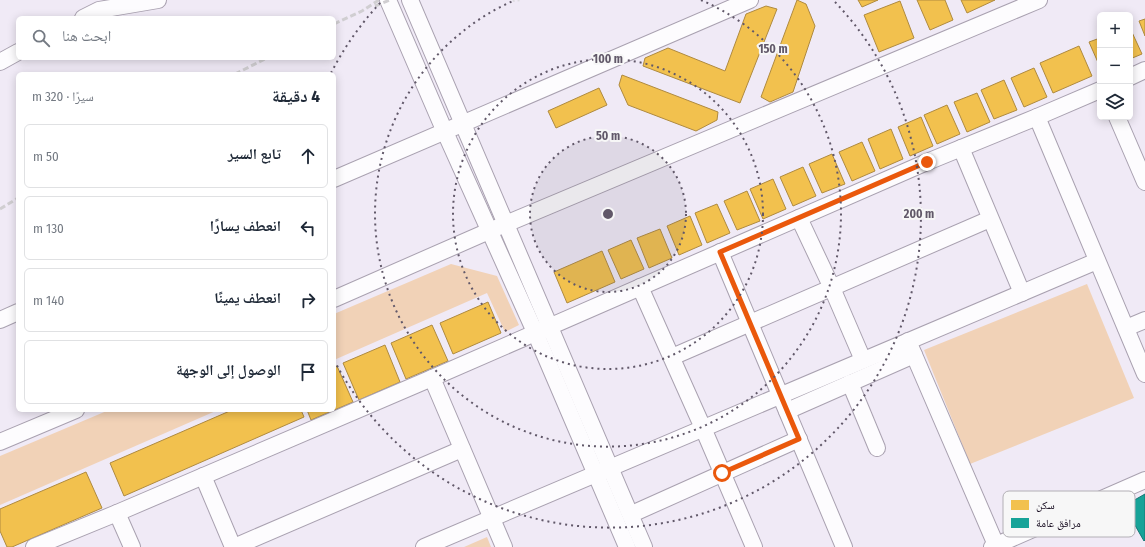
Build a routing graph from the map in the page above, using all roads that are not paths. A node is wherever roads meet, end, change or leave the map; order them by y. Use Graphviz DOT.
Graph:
graph roads {
  1 [pos="158,0"];
  2 [pos="388,0"];
  3 [pos="410,0"];
  4 [pos="750,0"];
  5 [pos="1029,2"];
  6 [pos="87,16"];
  7 [pos="16,53"];
  8 [pos="0,62"];
  9 [pos="1145,70"];
  10 [pos="1133,76"];
  11 [pos="1097,91"];
  12 [pos="1037,117"];
  13 [pos="1118,120"];
  14 [pos="463,124"];
  15 [pos="445,132"];
  16 [pos="961,148"];
  17 [pos="336,178"];
  18 [pos="1145,182"];
  19 [pos="799,218"];
  20 [pos="990,219"];
  21 [pos="506,224"];
  22 [pos="489,231"];
  23 [pos="720,252"];
  24 [pos="1098,261"];
  25 [pos="640,286"];
  26 [pos="832,288"];
  27 [pos="1022,293"];
  28 [pos="336,297"];
  29 [pos="16,313"];
  30 [pos="0,320"];
  31 [pos="1145,320"];
  32 [pos="750,323"];
  33 [pos="1126,328"];
  34 [pos="542,329"];
  35 [pos="911,348"];
  36 [pos="672,357"];
  37 [pos="1142,357"];
  38 [pos="863,360"];
  39 [pos="1145,374"];
  40 [pos="432,378"];
  41 [pos="850,383"];
  42 [pos="781,396"];
  43 [pos="787,411"];
  44 [pos="71,412"];
  45 [pos="704,428"];
  46 [pos="799,439"];
  47 [pos="0,442"];
  48 [pos="462,448"];
  49 [pos="877,448"];
  50 [pos="603,471"];
  51 [pos="722,473"];
  52 [pos="203,476"];
  53 [pos="1145,480"];
  54 [pos="1120,491"];
  55 [pos="634,512"];
  56 [pos="118,513"];
  57 [pos="493,522"];
  58 [pos="1015,537"];
  59 [pos="994,546"];
  60 [pos="34,547"];
  61 [pos="132,547"];
  62 [pos="234,547"];
  63 [pos="424,547"];
  64 [pos="446,547"];
  65 [pos="504,547"];
  66 [pos="627,547"];
  67 [pos="644,547"];
  68 [pos="754,547"];
  69 [pos="844,547"];
  1 -- 6 [label="street"];
  2 -- 15 [label="street"];
  3 -- 14 [label="street"];
  4 -- 14 [label="street"];
  5 -- 21 [label="street"];
  7 -- 8 [label="street"];
  9 -- 10 [label="street"];
  11 -- 12 [label="street"];
  12 -- 16 [label="street"];
  12 -- 24 [label="street"];
  13 -- 18 [label="street"];
  14 -- 15 [label="street"];
  14 -- 21 [label="street"];
  15 -- 17 [label="street"];
  15 -- 22 [label="street"];
  16 -- 19 [label="street"];
  16 -- 20 [label="street"];
  19 -- 23 [label="street"];
  19 -- 26 [label="street"];
  20 -- 26 [label="street"];
  20 -- 27 [label="street"];
  21 -- 22 [label="street"];
  21 -- 34 [label="street"];
  22 -- 28 [label="street"];
  22 -- 34 [label="street"];
  23 -- 25 [label="street"];
  23 -- 32 [label="street"];
  24 -- 27 [label="street"];
  24 -- 33 [label="street"];
  25 -- 34 [label="street"];
  25 -- 36 [label="street"];
  26 -- 32 [label="street"];
  26 -- 38 [label="street"];
  27 -- 35 [label="street"];
  29 -- 30 [label="street"];
  31 -- 33 [label="street"];
  32 -- 36 [label="street"];
  32 -- 42 [label="street"];
  33 -- 37 [label="street"];
  34 -- 40 [label="street"];
  34 -- 50 [label="street"];
  35 -- 38 [label="street"];
  35 -- 41 [label="street"];
  35 -- 59 [label="street"];
  36 -- 45 [label="street"];
  37 -- 39 [label="street"];
  38 -- 42 [label="street"];
  40 -- 48 [label="street"];
  40 -- 52 [label="street"];
  41 -- 43 [label="street"];
  41 -- 49 [label="street"];
  42 -- 43 [label="street"];
  42 -- 45 [label="street"];
  43 -- 46 [label="street"];
  44 -- 47 [label="street"];
  45 -- 50 [label="street"];
  45 -- 51 [label="street"];
  46 -- 51 [label="street"];
  46 -- 69 [label="street"];
  48 -- 57 [label="street"];
  48 -- 62 [label="street"];
  50 -- 57 [label="street"];
  50 -- 66 [label="street"];
  50 -- 67 [label="street"];
  51 -- 55 [label="street"];
  51 -- 68 [label="street"];
  52 -- 56 [label="street"];
  52 -- 62 [label="street"];
  53 -- 54 [label="street"];
  56 -- 60 [label="street"];
  56 -- 61 [label="street"];
  57 -- 63 [label="street"];
  57 -- 64 [label="street"];
  57 -- 65 [label="street"];
  58 -- 59 [label="street"];
}
